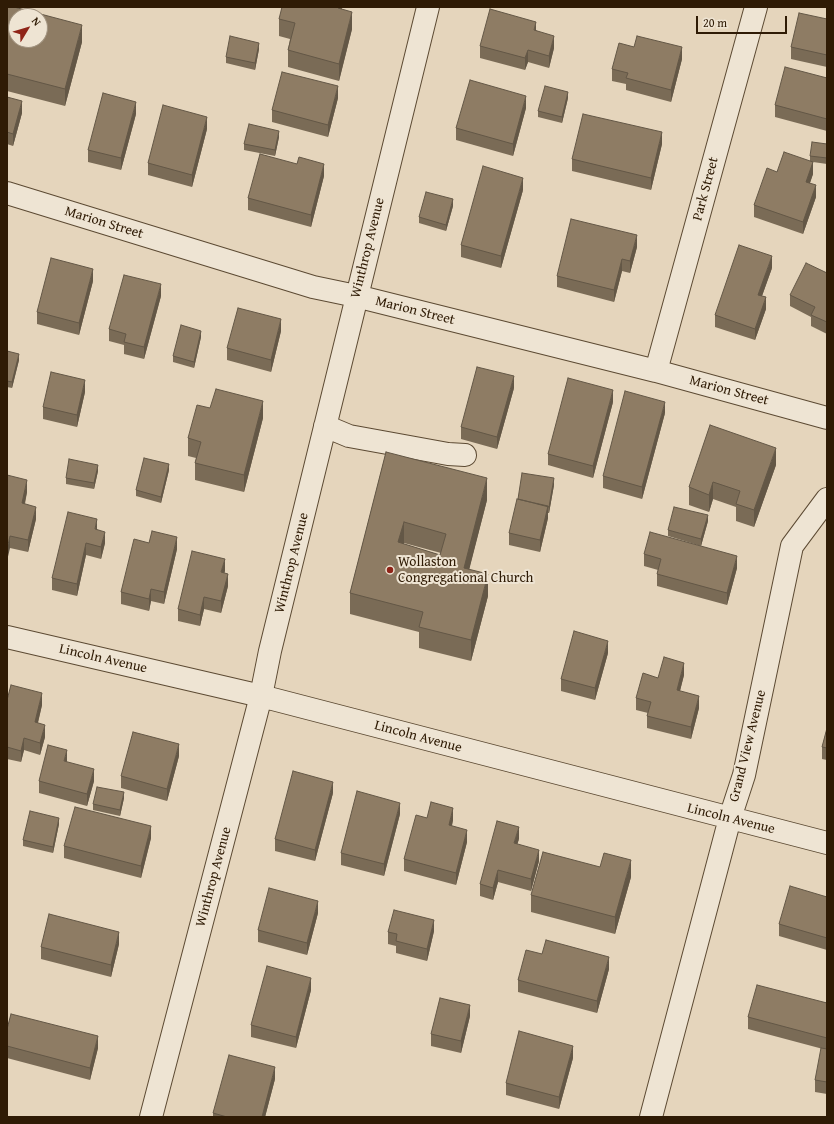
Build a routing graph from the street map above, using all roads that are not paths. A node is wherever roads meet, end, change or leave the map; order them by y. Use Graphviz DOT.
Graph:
graph roads {
  1 [pos="428,7"];
  2 [pos="756,7"];
  3 [pos="7,193"];
  4 [pos="356,296"];
  5 [pos="656,371"];
  6 [pos="827,418"];
  7 [pos="325,426"];
  8 [pos="465,455"];
  9 [pos="827,499"];
  10 [pos="7,637"];
  11 [pos="261,696"];
  12 [pos="730,818"];
  13 [pos="827,843"];
  14 [pos="151,1117"];
  15 [pos="651,1117"];
  1 -- 4 [label="street, Winthrop Avenue"];
  2 -- 5 [label="street, Park Street"];
  3 -- 4 [label="street, Marion Street"];
  4 -- 5 [label="street, Marion Street"];
  4 -- 7 [label="street, Winthrop Avenue"];
  5 -- 6 [label="street, Marion Street"];
  7 -- 8 [label="street"];
  7 -- 11 [label="street, Winthrop Avenue"];
  9 -- 12 [label="street, Grand View Avenue"];
  10 -- 11 [label="street, Lincoln Avenue"];
  11 -- 12 [label="street, Lincoln Avenue"];
  11 -- 14 [label="street, Winthrop Avenue"];
  12 -- 13 [label="street, Lincoln Avenue"];
  12 -- 15 [label="street, Grand View Avenue"];
}
